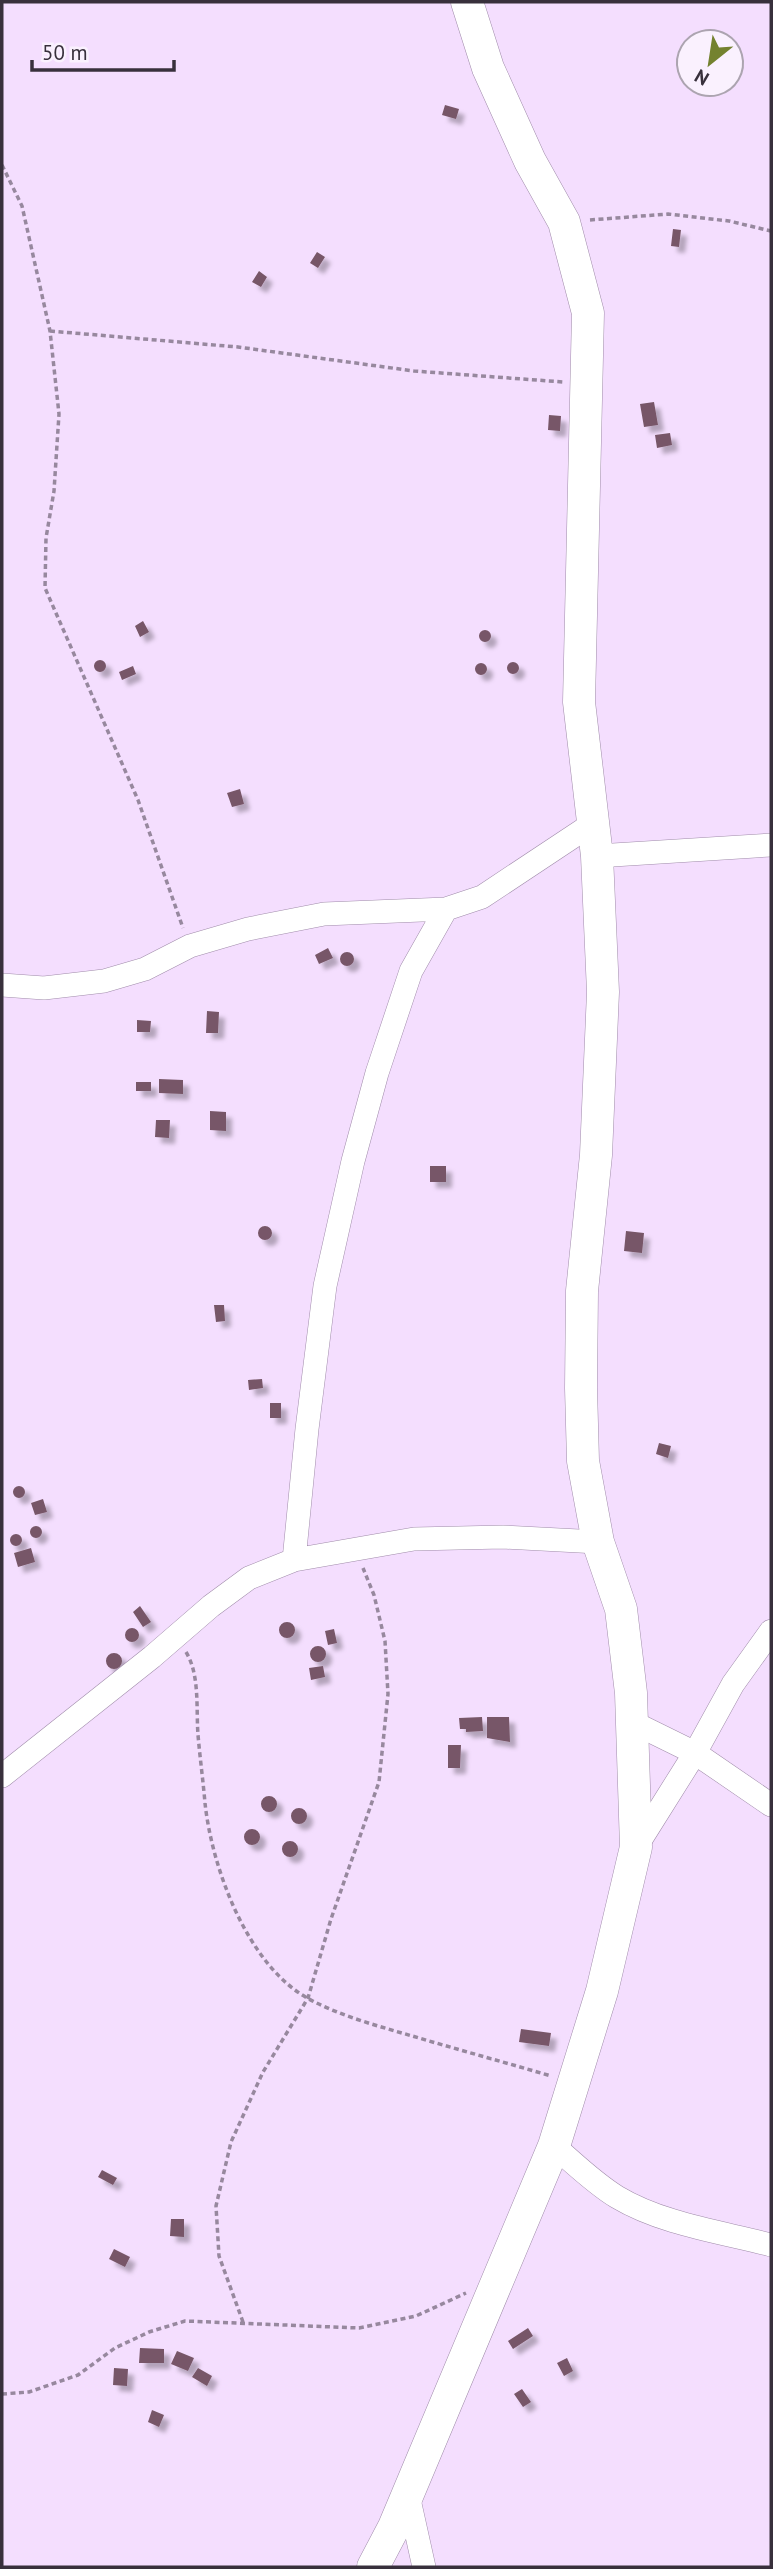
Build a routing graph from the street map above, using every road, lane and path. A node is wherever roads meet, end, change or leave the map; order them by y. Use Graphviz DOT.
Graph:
graph roads {
  1 [pos="467,2"];
  2 [pos="2,165"];
  3 [pos="564,222"];
  4 [pos="771,231"];
  5 [pos="50,331"];
  6 [pos="586,384"];
  7 [pos="592,824"];
  8 [pos="771,845"];
  9 [pos="597,856"];
  10 [pos="446,909"];
  11 [pos="190,946"];
  12 [pos="2,985"];
  13 [pos="598,1542"];
  14 [pos="356,1549"];
  15 [pos="294,1560"];
  16 [pos="771,1631"];
  17 [pos="176,1636"];
  18 [pos="632,1722"];
  19 [pos="695,1753"];
  20 [pos="2,1776"];
  21 [pos="771,1805"];
  22 [pos="636,1846"];
  23 [pos="308,1998"];
  24 [pos="573,2082"];
  25 [pos="554,2146"];
  26 [pos="771,2245"];
  27 [pos="499,2278"];
  28 [pos="243,2322"];
  29 [pos="2,2394"];
  30 [pos="408,2495"];
  31 [pos="373,2567"];
  32 [pos="424,2567"];
  1 -- 3 [label="street"];
  2 -- 5 [label="path"];
  3 -- 4 [label="path"];
  3 -- 6 [label="street"];
  5 -- 6 [label="path"];
  5 -- 11 [label="path"];
  6 -- 7 [label="street"];
  7 -- 9 [label="street"];
  7 -- 10 [label="street"];
  8 -- 9 [label="street"];
  9 -- 13 [label="street"];
  10 -- 11 [label="street"];
  10 -- 15 [label="street"];
  11 -- 12 [label="street"];
  13 -- 14 [label="street"];
  13 -- 18 [label="street"];
  14 -- 15 [label="street"];
  14 -- 23 [label="path"];
  15 -- 17 [label="street"];
  16 -- 19 [label="street"];
  17 -- 20 [label="street"];
  17 -- 23 [label="path"];
  18 -- 19 [label="street"];
  18 -- 22 [label="street"];
  19 -- 21 [label="street"];
  19 -- 22 [label="street"];
  22 -- 24 [label="street"];
  23 -- 24 [label="path"];
  23 -- 28 [label="path"];
  24 -- 25 [label="street"];
  25 -- 26 [label="street"];
  25 -- 27 [label="street"];
  27 -- 28 [label="path"];
  27 -- 30 [label="street"];
  28 -- 29 [label="path"];
  30 -- 31 [label="street"];
  30 -- 32 [label="street"];
}
